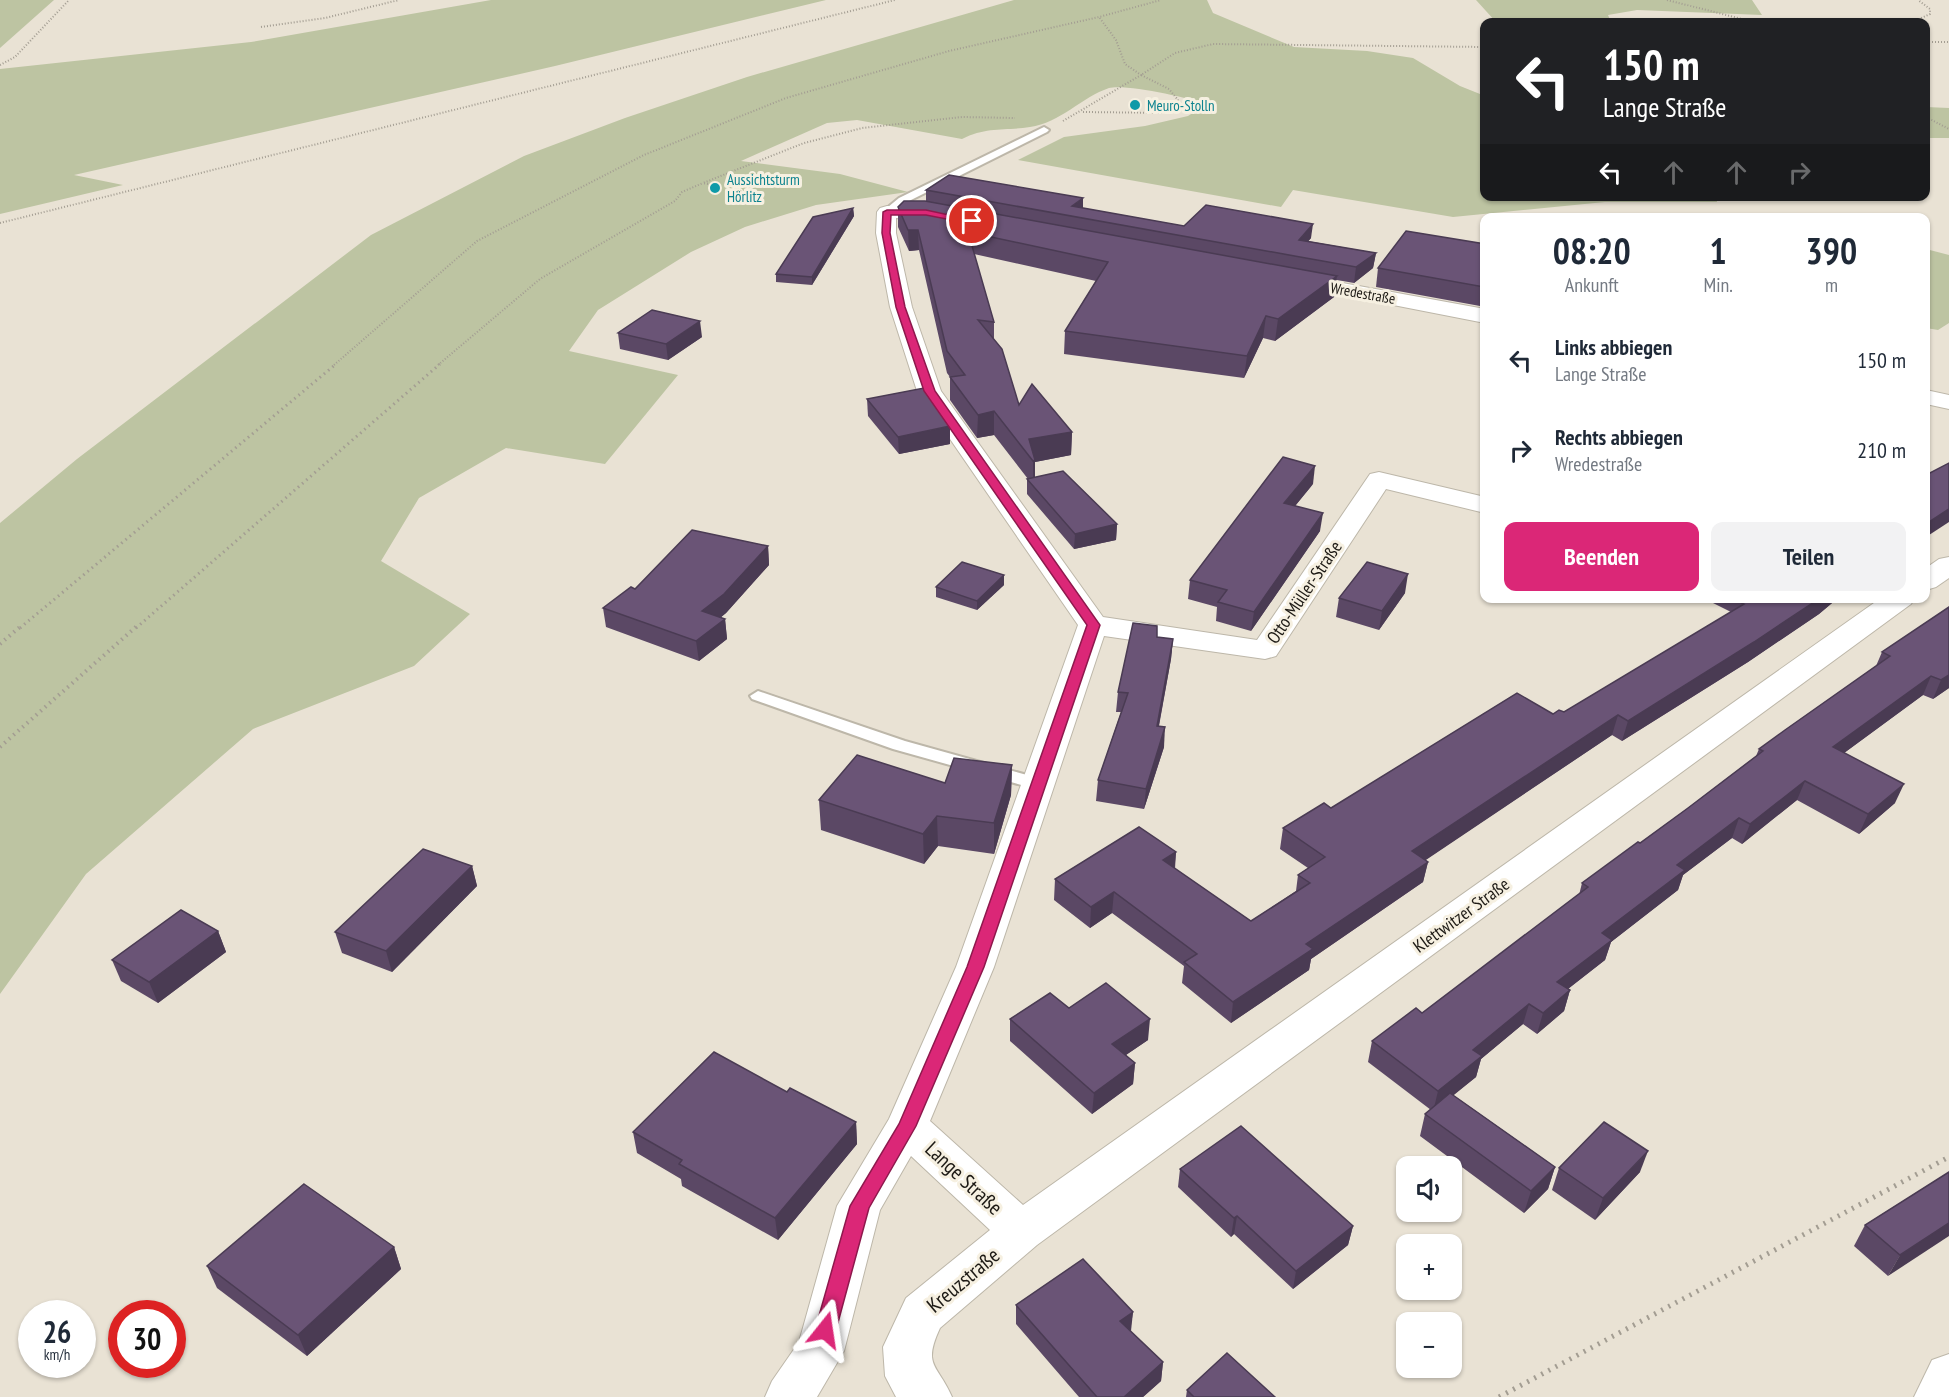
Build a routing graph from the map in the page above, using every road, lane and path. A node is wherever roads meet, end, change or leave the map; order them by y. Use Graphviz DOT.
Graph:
graph roads {
  1 [pos="69,0"];
  2 [pos="399,0"];
  3 [pos="894,0"];
  4 [pos="1161,0"];
  5 [pos="1667,0"];
  6 [pos="1918,0"];
  7 [pos="1099,17"];
  8 [pos="1738,18"];
  9 [pos="1922,18"];
  10 [pos="261,27"];
  11 [pos="1930,42"];
  12 [pos="1949,42"];
  13 [pos="1480,47"];
  14 [pos="0,64"];
  15 [pos="1141,75"];
  16 [pos="1081,112"];
  17 [pos="1000,116"];
  18 [pos="1930,119"];
  19 [pos="1949,129"];
  20 [pos="1044,130"];
  21 [pos="703,183"];
  22 [pos="708,184"];
  23 [pos="887,212"];
  24 [pos="961,219"];
  25 [pos="0,223"];
  26 [pos="1275,277"];
  27 [pos="1480,315"];
  28 [pos="1930,398"];
  29 [pos="1949,402"];
  30 [pos="1480,504"];
  31 [pos="1949,566"];
  32 [pos="1930,578"];
  33 [pos="1884,603"];
  34 [pos="1093,625"];
  35 [pos="0,644"];
  36 [pos="758,696"];
  37 [pos="0,747"];
  38 [pos="1039,784"];
  39 [pos="907,1126"];
  40 [pos="1949,1157"];
  41 [pos="1021,1231"];
  42 [pos="1949,1376"];
  43 [pos="789,1397"];
  44 [pos="928,1397"];
  45 [pos="1499,1397"];
  46 [pos="1938,1397"];
  1 -- 14 [label="path"];
  2 -- 10 [label="path"];
  3 -- 25 [label="path"];
  4 -- 7 [label="path"];
  5 -- 8 [label="path"];
  6 -- 9 [label="path"];
  7 -- 15 [label="path"];
  7 -- 35 [label="path"];
  11 -- 12 [label="path"];
  13 -- 15 [label="path"];
  15 -- 16 [label="path"];
  15 -- 16 [label="path"];
  16 -- 20 [label="path"];
  17 -- 21 [label="path"];
  18 -- 19 [label="path"];
  20 -- 23 [label="lane"];
  21 -- 22 [label="path"];
  21 -- 37 [label="path"];
  23 -- 24 [label="street"];
  23 -- 34 [label="street"];
  26 -- 27 [label="street, Wredestraße"];
  28 -- 29 [label="street"];
  30 -- 34 [label="street, Otto-Müller-Straße"];
  31 -- 32 [label="street"];
  33 -- 41 [label="street, Klettwitzer Straße"];
  34 -- 38 [label="street, Lange Straße"];
  36 -- 38 [label="lane"];
  38 -- 39 [label="street, Lange Straße"];
  39 -- 41 [label="street, Lange Straße"];
  39 -- 43 [label="street, Lange Straße"];
  40 -- 45 [label="path"];
  41 -- 44 [label="street, Kreuzstraße"];
  42 -- 46 [label="street"];
}
